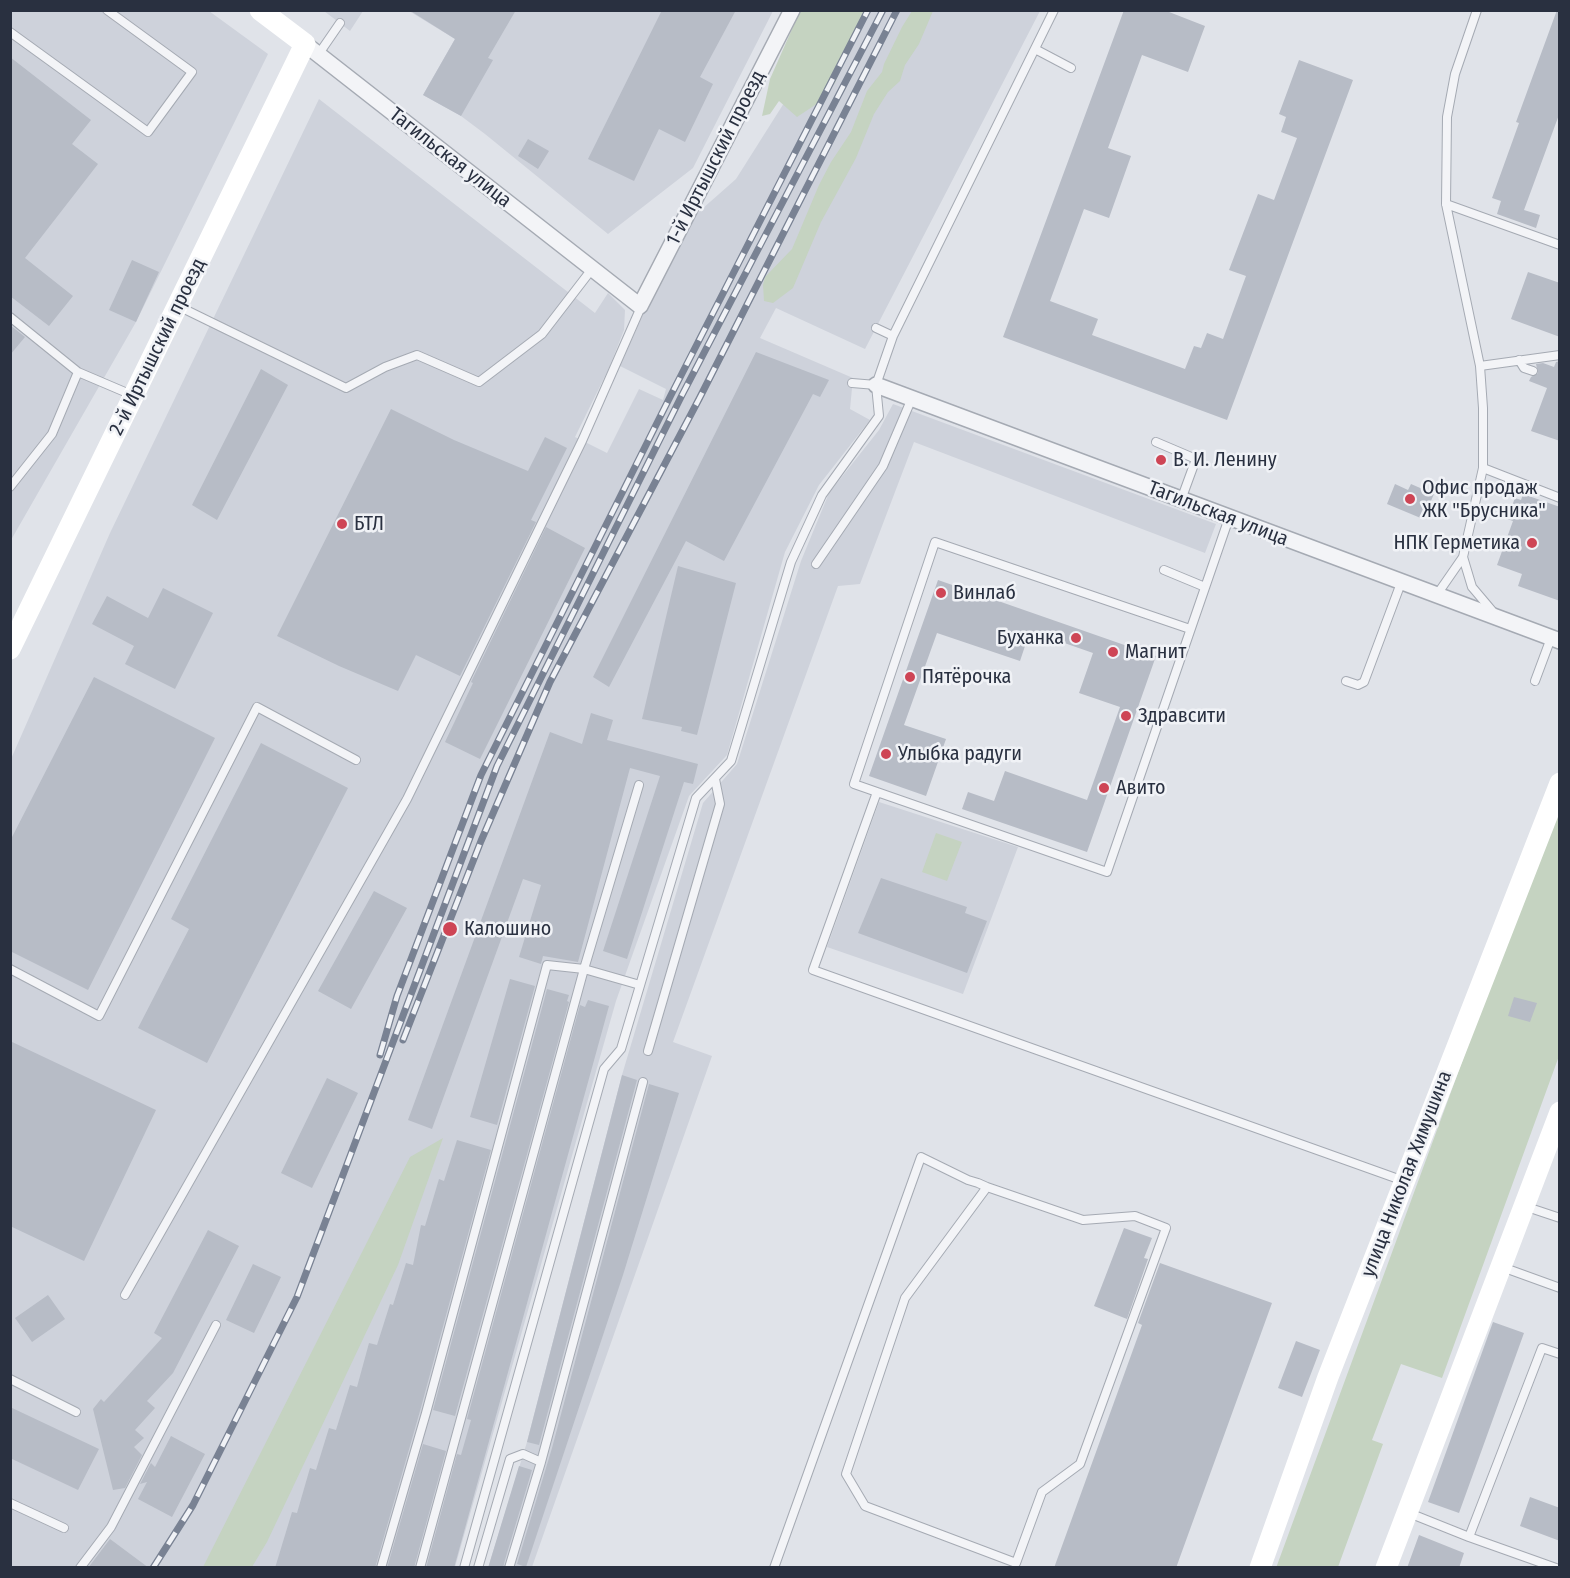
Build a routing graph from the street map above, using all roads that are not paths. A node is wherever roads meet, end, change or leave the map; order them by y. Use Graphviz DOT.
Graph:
graph roads {
  1 [pos="107,10"];
  2 [pos="260,10"];
  3 [pos="792,10"];
  4 [pos="1054,10"];
  5 [pos="1477,10"];
  6 [pos="340,23"];
  7 [pos="10,32"];
  8 [pos="311,50"];
  9 [pos="1035,50"];
  10 [pos="1071,68"];
  11 [pos="1446,204"];
  12 [pos="1560,245"];
  13 [pos="592,268"];
  14 [pos="178,306"];
  15 [pos="643,308"];
  16 [pos="10,317"];
  17 [pos="876,328"];
  18 [pos="893,336"];
  19 [pos="1560,355"];
  20 [pos="1519,360"];
  21 [pos="1480,366"];
  22 [pos="1533,371"];
  23 [pos="78,372"];
  24 [pos="852,384"];
  25 [pos="876,385"];
  26 [pos="134,396"];
  27 [pos="912,398"];
  28 [pos="1156,442"];
  29 [pos="1483,468"];
  30 [pos="10,487"];
  31 [pos="1560,498"];
  32 [pos="1181,500"];
  33 [pos="1229,518"];
  34 [pos="1463,558"];
  35 [pos="816,564"];
  36 [pos="1164,570"];
  37 [pos="1401,583"];
  38 [pos="1205,587"];
  39 [pos="1436,596"];
  40 [pos="1500,619"];
  41 [pos="1190,629"];
  42 [pos="1555,640"];
  43 [pos="10,649"];
  44 [pos="1346,681"];
  45 [pos="1535,681"];
  46 [pos="356,759"];
  47 [pos="714,780"];
  48 [pos="1560,783"];
  49 [pos="639,785"];
  50 [pos="877,792"];
  51 [pos="10,969"];
  52 [pos="584,969"];
  53 [pos="640,985"];
  54 [pos="648,1051"];
  55 [pos="643,1082"];
  56 [pos="1560,1112"];
  57 [pos="1405,1181"];
  58 [pos="987,1186"];
  59 [pos="1524,1206"];
  60 [pos="1560,1218"];
  61 [pos="1501,1267"];
  62 [pos="1560,1288"];
  63 [pos="125,1295"];
  64 [pos="216,1325"];
  65 [pos="1560,1354"];
  66 [pos="10,1379"];
  67 [pos="76,1412"];
  68 [pos="541,1462"];
  69 [pos="10,1503"];
  70 [pos="1410,1513"];
  71 [pos="64,1528"];
  72 [pos="1469,1537"];
  73 [pos="80,1568"];
  74 [pos="381,1568"];
  75 [pos="420,1568"];
  76 [pos="464,1568"];
  77 [pos="477,1568"];
  78 [pos="509,1568"];
  79 [pos="774,1568"];
  80 [pos="1260,1568"];
  81 [pos="1386,1568"];
  82 [pos="1394,1568"];
  83 [pos="1556,1568"];
  1 -- 7 [label="lane"];
  2 -- 8 [label="main road, Тагильская улица"];
  3 -- 15 [label="street, 1-й Иртышский проезд"];
  4 -- 9 [label="lane"];
  5 -- 11 [label="lane"];
  6 -- 8 [label="lane"];
  8 -- 13 [label="street, Тагильская улица"];
  8 -- 14 [label="main road, 2-й Иртышский проезд"];
  9 -- 10 [label="lane"];
  9 -- 18 [label="lane"];
  11 -- 12 [label="lane"];
  11 -- 21 [label="lane"];
  13 -- 14 [label="lane"];
  13 -- 15 [label="street, Тагильская улица"];
  14 -- 26 [label="main road, 2-й Иртышский проезд"];
  15 -- 63 [label="lane"];
  16 -- 23 [label="lane"];
  17 -- 18 [label="lane"];
  18 -- 25 [label="lane"];
  19 -- 20 [label="lane"];
  20 -- 21 [label="lane"];
  20 -- 22 [label="lane"];
  21 -- 29 [label="lane"];
  23 -- 26 [label="lane"];
  23 -- 30 [label="lane"];
  24 -- 25 [label="lane"];
  25 -- 27 [label="street, Тагильская улица"];
  25 -- 47 [label="lane"];
  26 -- 43 [label="main road, 2-й Иртышский проезд"];
  27 -- 32 [label="street, Тагильская улица"];
  27 -- 35 [label="lane"];
  28 -- 32 [label="lane"];
  29 -- 31 [label="lane"];
  29 -- 34 [label="lane"];
  32 -- 33 [label="street, Тагильская улица"];
  33 -- 37 [label="street, Тагильская улица"];
  33 -- 38 [label="lane"];
  34 -- 39 [label="lane"];
  34 -- 40 [label="lane"];
  36 -- 38 [label="lane"];
  37 -- 39 [label="street, Тагильская улица"];
  37 -- 44 [label="lane"];
  38 -- 41 [label="lane"];
  39 -- 40 [label="street, Тагильская улица"];
  40 -- 42 [label="street, Тагильская улица"];
  41 -- 50 [label="lane"];
  41 -- 50 [label="lane"];
  42 -- 45 [label="lane"];
  46 -- 51 [label="lane"];
  47 -- 53 [label="lane"];
  47 -- 54 [label="lane"];
  48 -- 57 [label="main road, улица Николая Химушина"];
  49 -- 52 [label="lane"];
  50 -- 57 [label="lane"];
  52 -- 53 [label="lane"];
  52 -- 74 [label="lane"];
  52 -- 75 [label="lane"];
  53 -- 76 [label="lane"];
  55 -- 68 [label="lane"];
  56 -- 59 [label="main road"];
  57 -- 80 [label="main road, улица Николая Химушина"];
  58 -- 58 [label="lane"];
  58 -- 79 [label="lane"];
  59 -- 60 [label="lane"];
  59 -- 61 [label="main road"];
  61 -- 62 [label="lane"];
  61 -- 70 [label="main road"];
  64 -- 73 [label="lane"];
  65 -- 72 [label="lane"];
  66 -- 67 [label="lane"];
  68 -- 77 [label="lane"];
  68 -- 78 [label="lane"];
  69 -- 71 [label="lane"];
  70 -- 72 [label="lane"];
  70 -- 81 [label="main road"];
  70 -- 82 [label="lane"];
  72 -- 83 [label="lane"];
}
